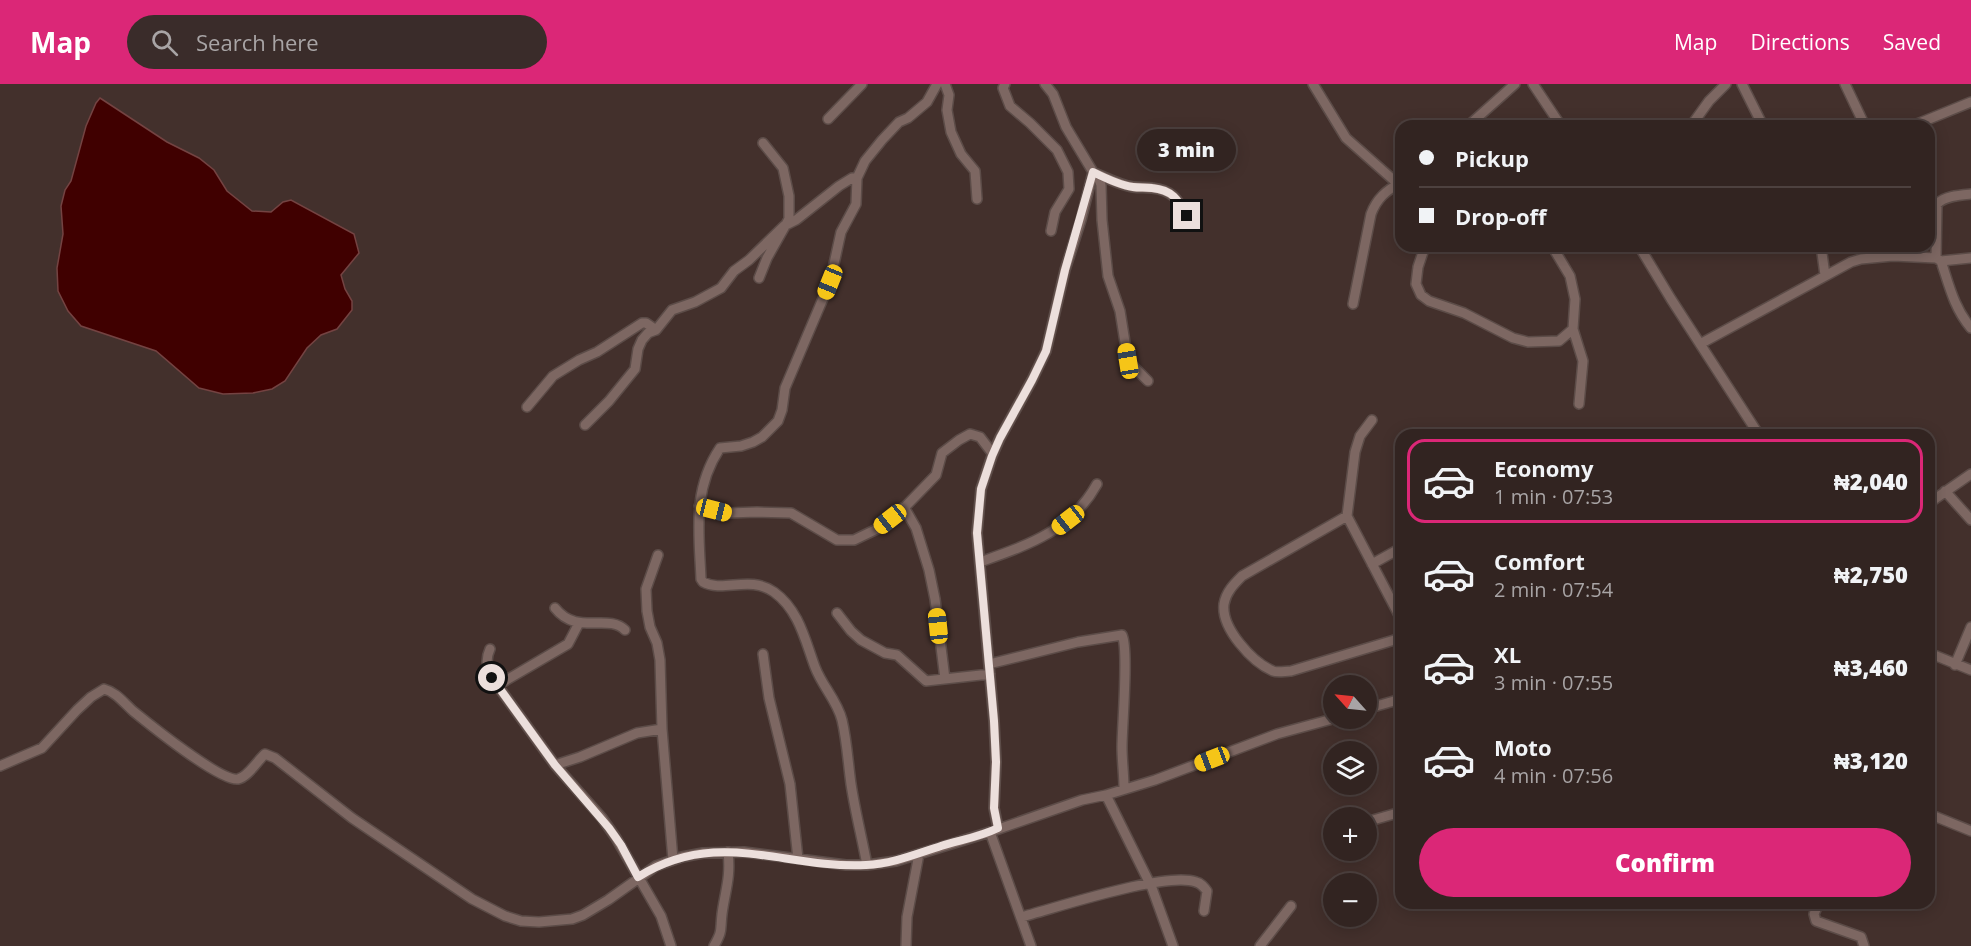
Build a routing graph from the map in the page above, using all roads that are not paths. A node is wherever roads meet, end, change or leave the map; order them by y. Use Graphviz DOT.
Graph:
graph roads {
  1 [pos="862,84"];
  2 [pos="937,84"];
  3 [pos="945,84"];
  4 [pos="1005,84"];
  5 [pos="1046,84"];
  6 [pos="1313,84"];
  7 [pos="1515,84"];
  8 [pos="1533,84"];
  9 [pos="1726,84"];
  10 [pos="1742,84"];
  11 [pos="1845,84"];
  12 [pos="1053,89"];
  13 [pos="1971,102"];
  14 [pos="828,119"];
  15 [pos="1475,120"];
  16 [pos="1557,120"];
  17 [pos="1695,120"];
  18 [pos="1760,120"];
  19 [pos="1862,120"];
  20 [pos="1927,120"];
  21 [pos="763,143"];
  22 [pos="1095,173"];
  23 [pos="856,178"];
  24 [pos="1395,180"];
  25 [pos="1395,186"];
  26 [pos="1971,194"];
  27 [pos="977,199"];
  28 [pos="1187,216"];
  29 [pos="784,226"];
  30 [pos="1050,231"];
  31 [pos="1423,252"];
  32 [pos="1556,252"];
  33 [pos="1643,252"];
  34 [pos="1822,252"];
  35 [pos="1971,258"];
  36 [pos="1938,259"];
  37 [pos="1825,275"];
  38 [pos="759,278"];
  39 [pos="1353,304"];
  40 [pos="1971,328"];
  41 [pos="1573,329"];
  42 [pos="656,330"];
  43 [pos="1700,344"];
  44 [pos="1148,381"];
  45 [pos="1579,404"];
  46 [pos="527,407"];
  47 [pos="1372,420"];
  48 [pos="585,425"];
  49 [pos="1755,429"];
  50 [pos="993,454"];
  51 [pos="1971,474"];
  52 [pos="1097,484"];
  53 [pos="1945,491"];
  54 [pos="1935,498"];
  55 [pos="699,506"];
  56 [pos="904,507"];
  57 [pos="1347,516"];
  58 [pos="1971,520"];
  59 [pos="1395,551"];
  60 [pos="658,555"];
  61 [pos="980,562"];
  62 [pos="1372,564"];
  63 [pos="555,608"];
  64 [pos="1395,608"];
  65 [pos="837,613"];
  66 [pos="579,622"];
  67 [pos="1971,627"];
  68 [pos="625,630"];
  69 [pos="1395,640"];
  70 [pos="490,649"];
  71 [pos="763,654"];
  72 [pos="1935,656"];
  73 [pos="989,664"];
  74 [pos="1955,665"];
  75 [pos="1971,670"];
  76 [pos="990,674"];
  77 [pos="945,679"];
  78 [pos="498,685"];
  79 [pos="1395,701"];
  80 [pos="1377,706"];
  81 [pos="1323,722"];
  82 [pos="662,729"];
  83 [pos="555,765"];
  84 [pos="0,766"];
  85 [pos="1124,789"];
  86 [pos="1106,795"];
  87 [pos="1395,814"];
  88 [pos="1935,816"];
  89 [pos="1377,819"];
  90 [pos="994,830"];
  91 [pos="1971,831"];
  92 [pos="728,852"];
  93 [pos="919,854"];
  94 [pos="798,859"];
  95 [pos="673,860"];
  96 [pos="867,865"];
  97 [pos="638,877"];
  98 [pos="1150,882"];
  99 [pos="1291,906"];
  100 [pos="1817,909"];
  101 [pos="1204,911"];
  102 [pos="1020,918"];
  103 [pos="1265,944"];
  104 [pos="671,946"];
  105 [pos="714,946"];
  106 [pos="906,946"];
  107 [pos="1031,946"];
  108 [pos="1173,946"];
  109 [pos="1864,946"];
  1 -- 14 [label="street"];
  2 -- 23 [label="street"];
  3 -- 27 [label="street"];
  4 -- 30 [label="street"];
  5 -- 12 [label="street"];
  6 -- 24 [label="street"];
  7 -- 15 [label="street"];
  8 -- 16 [label="street"];
  9 -- 17 [label="street"];
  10 -- 18 [label="street"];
  11 -- 19 [label="street"];
  12 -- 22 [label="street"];
  13 -- 20 [label="street"];
  21 -- 29 [label="street"];
  22 -- 28 [label="street"];
  22 -- 44 [label="street"];
  22 -- 50 [label="street"];
  23 -- 29 [label="street"];
  23 -- 55 [label="street"];
  25 -- 39 [label="street"];
  26 -- 36 [label="street"];
  29 -- 38 [label="street"];
  29 -- 42 [label="street"];
  31 -- 41 [label="street"];
  32 -- 41 [label="street"];
  33 -- 43 [label="street"];
  34 -- 37 [label="street"];
  35 -- 36 [label="street"];
  36 -- 37 [label="street"];
  36 -- 40 [label="street"];
  37 -- 43 [label="street"];
  41 -- 45 [label="street"];
  42 -- 46 [label="street"];
  42 -- 48 [label="street"];
  43 -- 49 [label="street"];
  47 -- 57 [label="street"];
  50 -- 56 [label="street"];
  50 -- 61 [label="street"];
  51 -- 53 [label="street"];
  52 -- 61 [label="street"];
  53 -- 54 [label="street"];
  53 -- 58 [label="street"];
  55 -- 56 [label="street"];
  55 -- 96 [label="street"];
  56 -- 77 [label="street"];
  57 -- 62 [label="street"];
  57 -- 69 [label="street"];
  59 -- 62 [label="street"];
  60 -- 82 [label="street"];
  61 -- 73 [label="street"];
  62 -- 64 [label="street"];
  63 -- 66 [label="street"];
  65 -- 77 [label="street"];
  66 -- 68 [label="street"];
  66 -- 78 [label="street"];
  67 -- 74 [label="street"];
  70 -- 78 [label="street"];
  71 -- 94 [label="street"];
  72 -- 74 [label="street"];
  73 -- 76 [label="street"];
  73 -- 85 [label="street"];
  74 -- 75 [label="street"];
  76 -- 77 [label="street"];
  76 -- 90 [label="street"];
  78 -- 83 [label="street"];
  79 -- 80 [label="street"];
  81 -- 85 [label="street"];
  82 -- 83 [label="street"];
  82 -- 95 [label="street"];
  83 -- 97 [label="street"];
  84 -- 97 [label="street"];
  85 -- 86 [label="street"];
  86 -- 90 [label="street"];
  86 -- 98 [label="street"];
  87 -- 89 [label="street"];
  88 -- 91 [label="street"];
  90 -- 93 [label="street"];
  90 -- 102 [label="street"];
  92 -- 94 [label="street"];
  92 -- 95 [label="street"];
  92 -- 105 [label="street"];
  93 -- 96 [label="street"];
  93 -- 106 [label="street"];
  94 -- 96 [label="street"];
  95 -- 97 [label="street"];
  97 -- 104 [label="street"];
  98 -- 101 [label="street"];
  98 -- 102 [label="street"];
  98 -- 108 [label="street"];
  99 -- 103 [label="street"];
  100 -- 109 [label="street"];
  102 -- 107 [label="street"];
}
